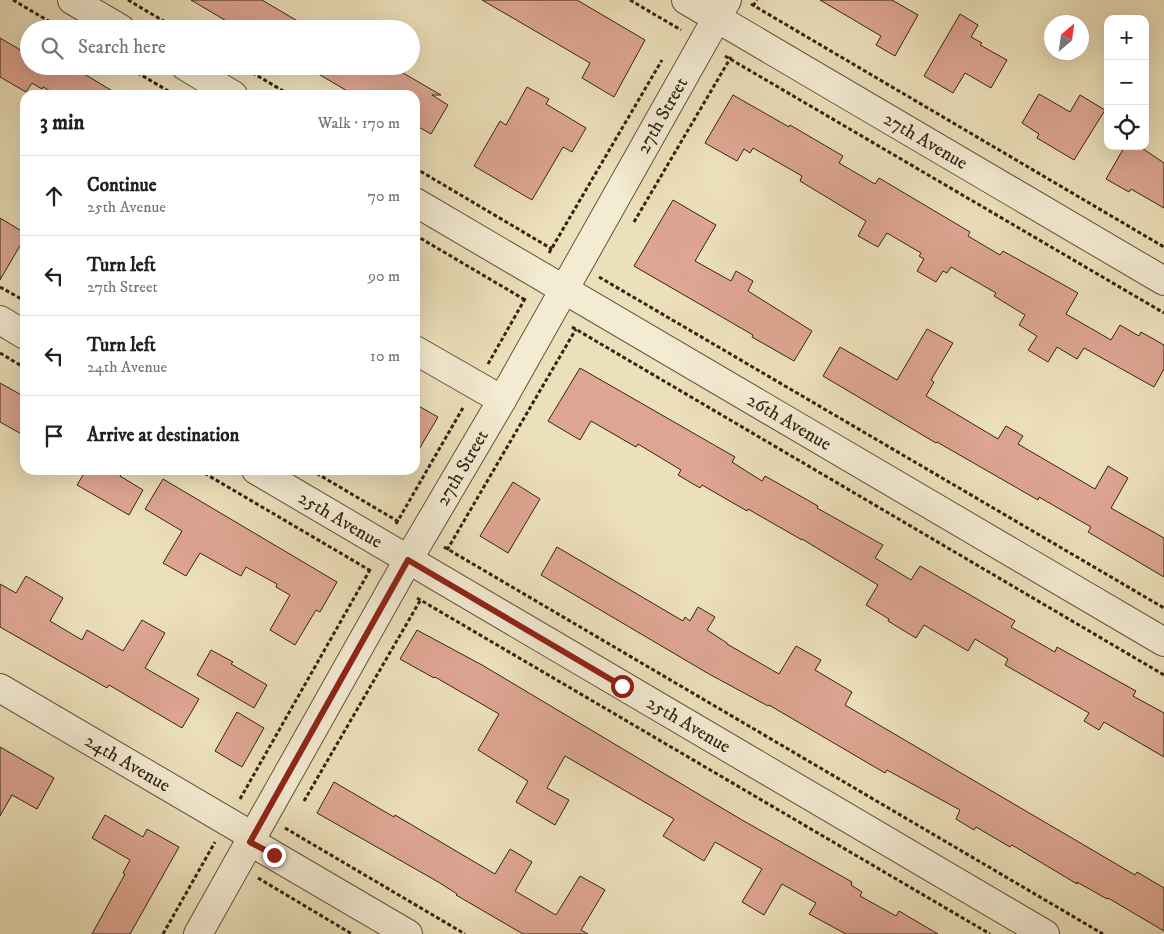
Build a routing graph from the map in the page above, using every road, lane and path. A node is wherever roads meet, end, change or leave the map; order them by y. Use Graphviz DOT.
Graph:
graph roads {
  1 [pos="14,0"];
  2 [pos="72,0"];
  3 [pos="128,0"];
  4 [pos="630,0"];
  5 [pos="730,7"];
  6 [pos="686,10"];
  7 [pos="47,20"];
  8 [pos="106,20"];
  9 [pos="162,20"];
  10 [pos="680,29"];
  11 [pos="684,32"];
  12 [pos="674,38"];
  13 [pos="718,52"];
  14 [pos="733,53"];
  15 [pos="665,54"];
  16 [pos="730,59"];
  17 [pos="142,75"];
  18 [pos="200,75"];
  19 [pos="256,75"];
  20 [pos="167,90"];
  21 [pos="225,90"];
  22 [pos="282,90"];
  23 [pos="420,171"];
  24 [pos="420,205"];
  25 [pos="631,227"];
  26 [pos="420,239"];
  27 [pos="1164,247"];
  28 [pos="551,248"];
  29 [pos="557,252"];
  30 [pos="545,260"];
  31 [pos="596,275"];
  32 [pos="601,278"];
  33 [pos="1164,280"];
  34 [pos="598,284"];
  35 [pos="0,287"];
  36 [pos="564,290"];
  37 [pos="528,294"];
  38 [pos="20,298"];
  39 [pos="525,300"];
  40 [pos="531,303"];
  41 [pos="1164,314"];
  42 [pos="0,320"];
  43 [pos="579,324"];
  44 [pos="570,326"];
  45 [pos="576,330"];
  46 [pos="20,332"];
  47 [pos="0,353"];
  48 [pos="420,353"];
  49 [pos="20,365"];
  50 [pos="476,385"];
  51 [pos="502,400"];
  52 [pos="208,475"];
  53 [pos="264,475"];
  54 [pos="320,475"];
  55 [pos="398,521"];
  56 [pos="404,525"];
  57 [pos="395,527"];
  58 [pos="442,546"];
  59 [pos="448,550"];
  60 [pos="444,556"];
  61 [pos="408,560"];
  62 [pos="373,564"];
  63 [pos="370,570"];
  64 [pos="376,574"];
  65 [pos="423,594"];
  66 [pos="414,596"];
  67 [pos="420,600"];
  68 [pos="1164,608"];
  69 [pos="1164,642"];
  70 [pos="1164,675"];
  71 [pos="0,688"];
  72 [pos="239,801"];
  73 [pos="303,804"];
  74 [pos="293,822"];
  75 [pos="283,827"];
  76 [pos="288,830"];
  77 [pos="219,835"];
  78 [pos="285,836"];
  79 [pos="252,840"];
  80 [pos="255,876"];
  81 [pos="163,934"];
  82 [pos="198,934"];
  83 [pos="352,934"];
  84 [pos="408,934"];
  85 [pos="465,934"];
  86 [pos="990,934"];
  87 [pos="1045,934"];
  88 [pos="1103,934"];
  1 -- 7 [label="path"];
  2 -- 8 [label="street"];
  3 -- 9 [label="path"];
  4 -- 10 [label="path"];
  5 -- 6 [label="street, 27th Avenue"];
  5 -- 27 [label="path"];
  5 -- 33 [label="street, 27th Avenue"];
  5 -- 36 [label="street, 27th Street"];
  6 -- 10 [label="path"];
  10 -- 11 [label="path"];
  10 -- 12 [label="path"];
  13 -- 16 [label="path"];
  14 -- 16 [label="path"];
  15 -- 28 [label="path"];
  16 -- 25 [label="path"];
  16 -- 41 [label="path"];
  17 -- 20 [label="path"];
  18 -- 21 [label="street"];
  19 -- 22 [label="path"];
  23 -- 28 [label="path"];
  24 -- 36 [label="street, 26th Avenue"];
  26 -- 39 [label="path"];
  28 -- 29 [label="path"];
  28 -- 30 [label="path"];
  31 -- 32 [label="path"];
  32 -- 34 [label="path"];
  32 -- 68 [label="path"];
  35 -- 38 [label="path"];
  36 -- 51 [label="street, 27th Street"];
  36 -- 69 [label="street, 26th Avenue"];
  37 -- 39 [label="path"];
  39 -- 40 [label="path"];
  39 -- 50 [label="path"];
  42 -- 46 [label="street"];
  43 -- 45 [label="path"];
  44 -- 45 [label="path"];
  45 -- 59 [label="path"];
  45 -- 70 [label="path"];
  47 -- 49 [label="path"];
  48 -- 50 [label="street"];
  50 -- 51 [label="street"];
  50 -- 55 [label="path"];
  51 -- 61 [label="street, 27th Street"];
  52 -- 63 [label="path"];
  53 -- 61 [label="street, 25th Avenue"];
  54 -- 55 [label="path"];
  55 -- 56 [label="path"];
  55 -- 57 [label="path"];
  58 -- 59 [label="path"];
  59 -- 60 [label="path"];
  59 -- 88 [label="path"];
  61 -- 79 [label="street, 27th Street"];
  61 -- 87 [label="street, 25th Avenue"];
  62 -- 63 [label="path"];
  63 -- 64 [label="path"];
  63 -- 72 [label="path"];
  65 -- 67 [label="path"];
  66 -- 67 [label="path"];
  67 -- 73 [label="path"];
  67 -- 86 [label="path"];
  71 -- 79 [label="street, 24th Avenue"];
  74 -- 76 [label="path"];
  75 -- 76 [label="path"];
  76 -- 78 [label="path"];
  76 -- 85 [label="path"];
  77 -- 81 [label="path"];
  79 -- 82 [label="street, 27th Street"];
  79 -- 84 [label="street, 24th Avenue"];
  80 -- 83 [label="path"];
}
